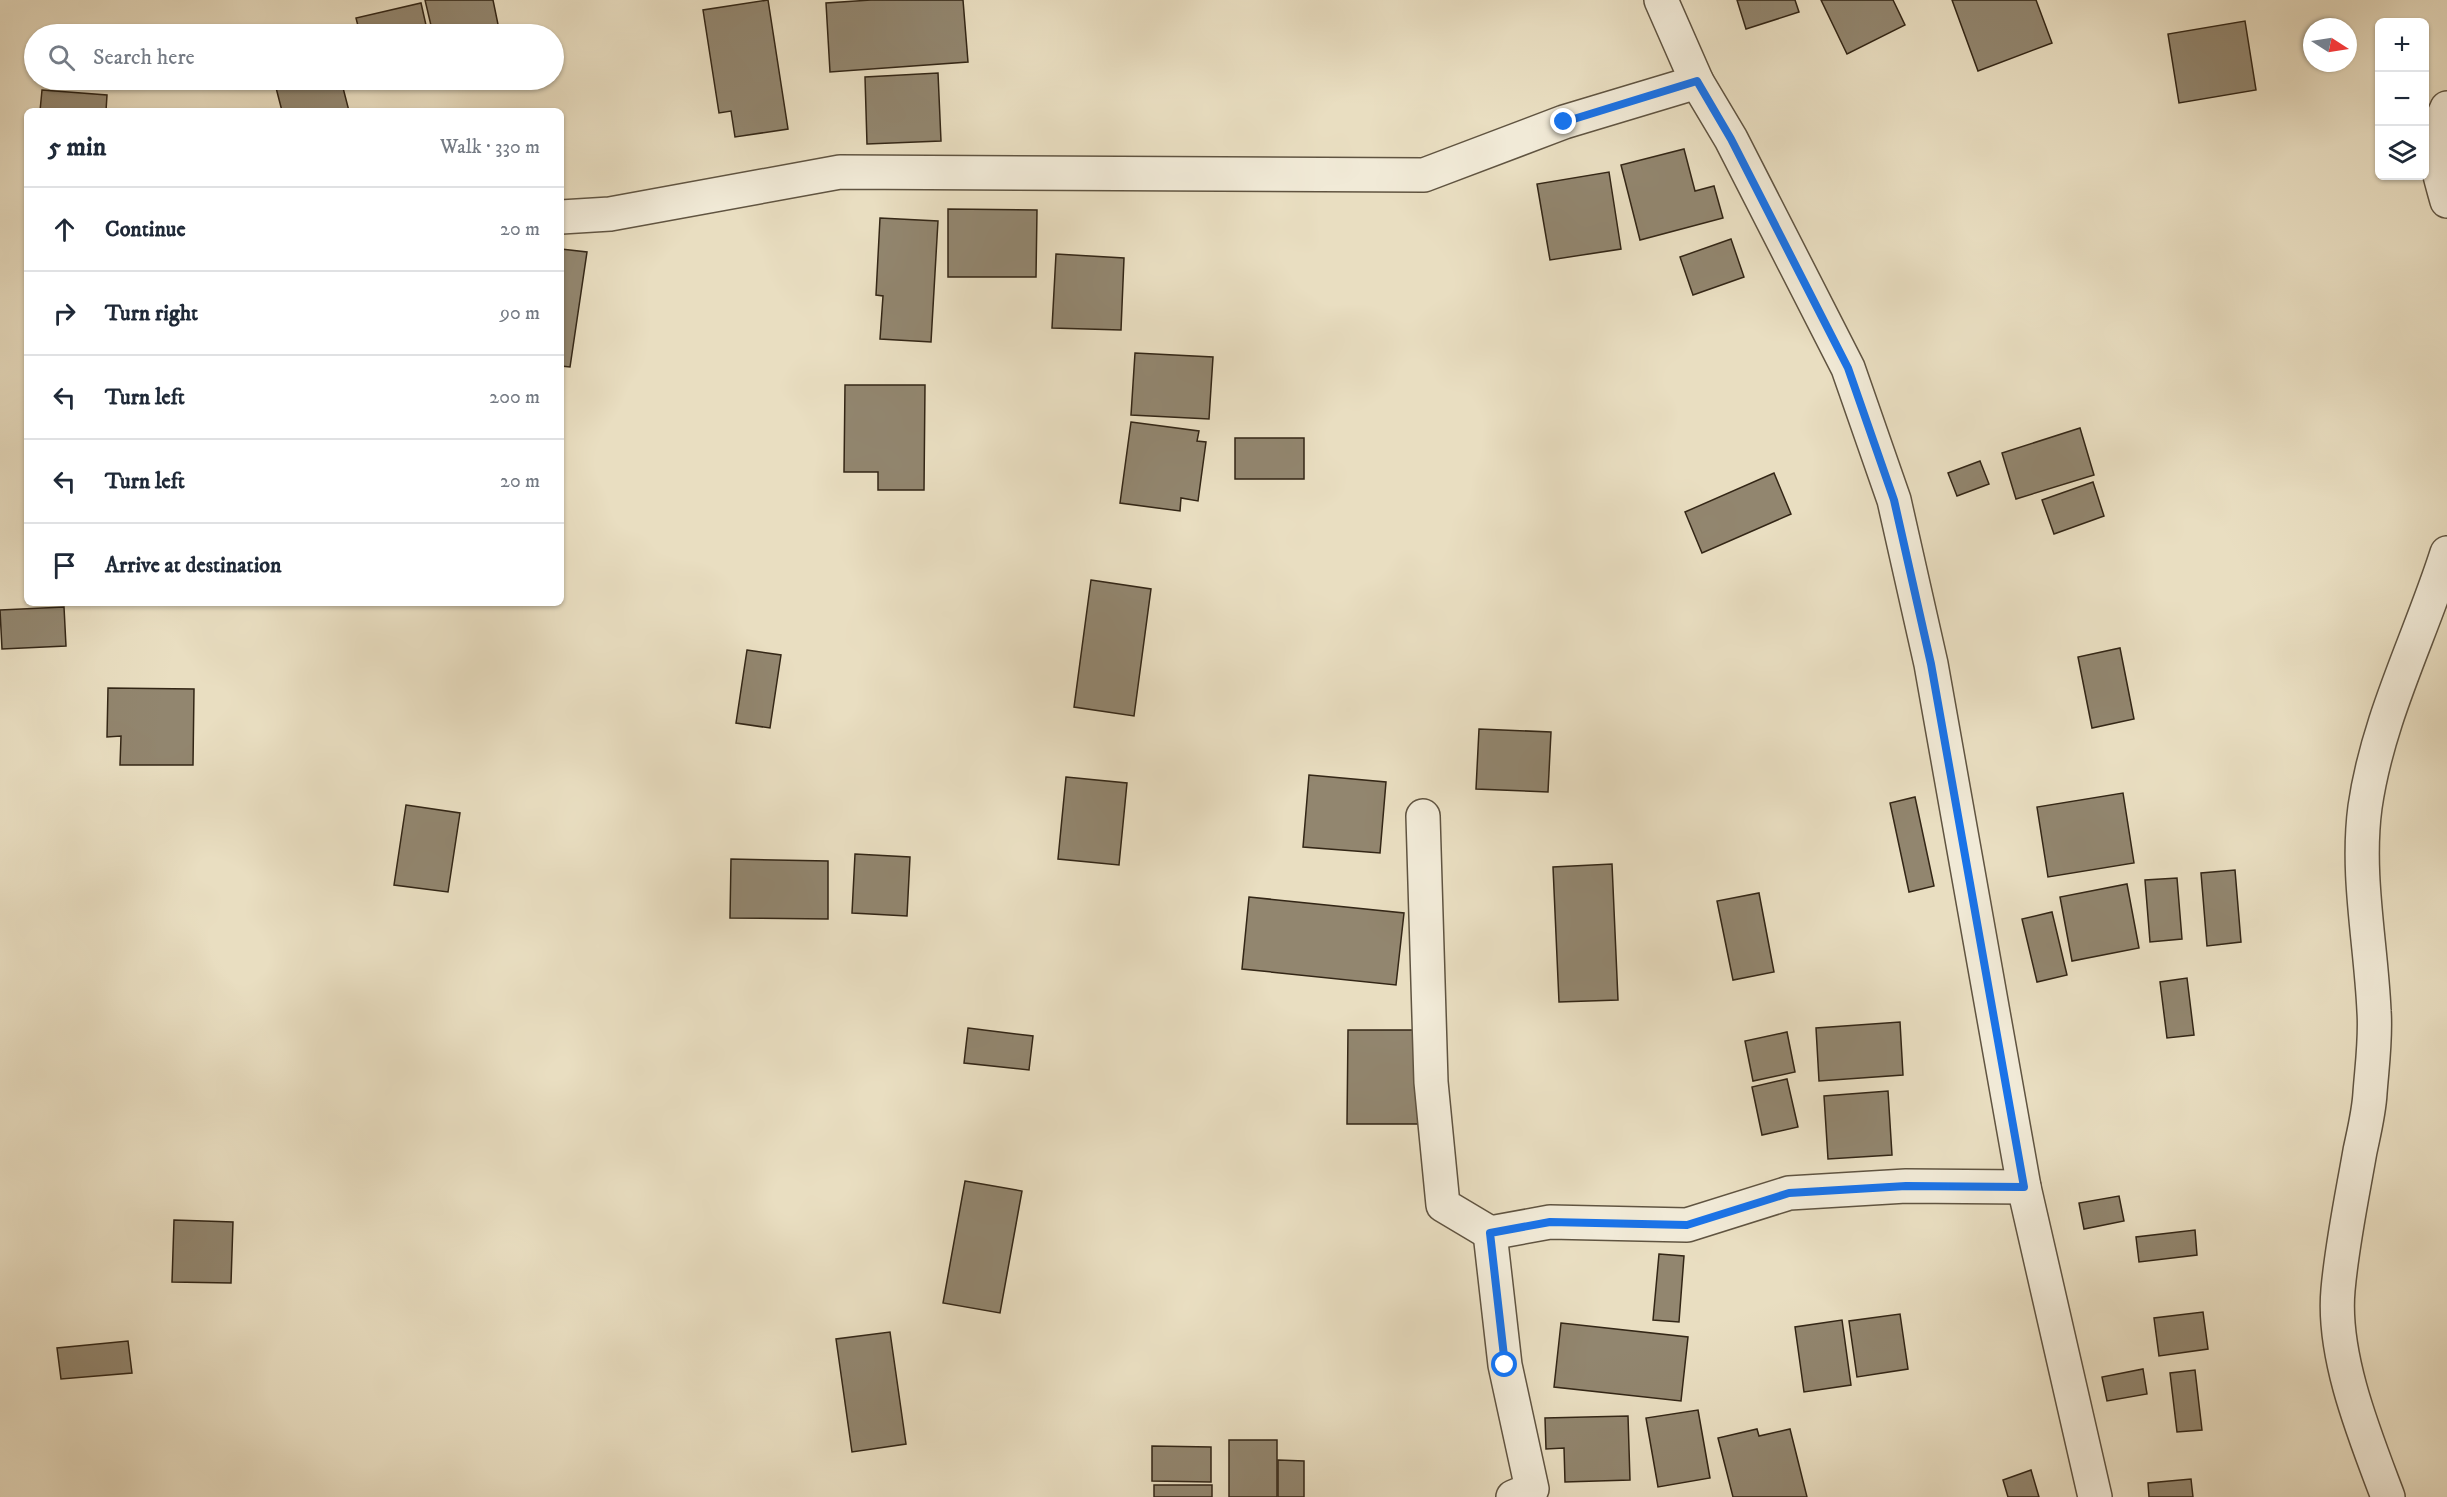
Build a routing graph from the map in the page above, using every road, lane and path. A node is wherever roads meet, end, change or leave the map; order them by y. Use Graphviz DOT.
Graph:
graph roads {
  1 [pos="1661,0"];
  2 [pos="1697,81"];
  3 [pos="2447,108"];
  4 [pos="2447,201"];
  5 [pos="564,217"];
  6 [pos="2447,552"];
  7 [pos="1424,816"];
  8 [pos="2024,1187"];
  9 [pos="1490,1233"];
  10 [pos="1526,1494"];
  11 [pos="2095,1497"];
  12 [pos="2388,1497"];
  1 -- 2 [label="street"];
  2 -- 5 [label="street"];
  2 -- 8 [label="street"];
  3 -- 4 [label="street"];
  6 -- 12 [label="street"];
  7 -- 9 [label="street"];
  8 -- 9 [label="street"];
  8 -- 11 [label="street"];
  9 -- 10 [label="street"];
}
